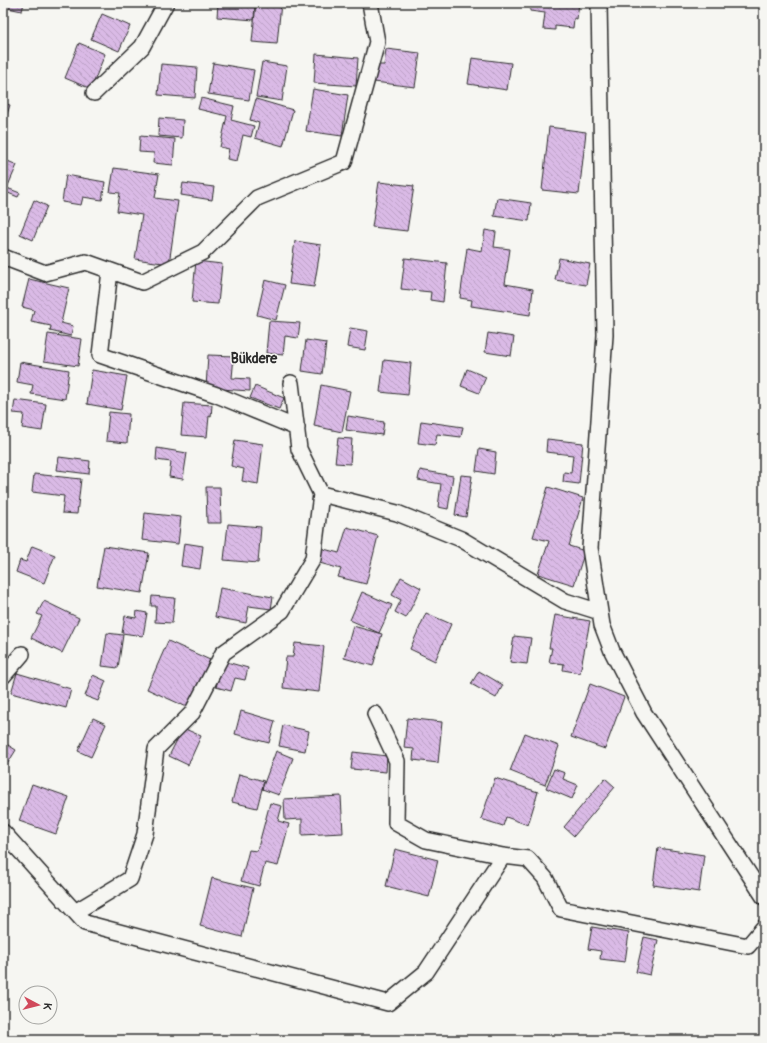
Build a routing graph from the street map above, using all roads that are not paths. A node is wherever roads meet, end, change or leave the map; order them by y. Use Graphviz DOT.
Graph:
graph roads {
  1 [pos="166,3"];
  2 [pos="370,3"];
  3 [pos="599,3"];
  4 [pos="94,93"];
  5 [pos="3,257"];
  6 [pos="110,271"];
  7 [pos="291,382"];
  8 [pos="297,428"];
  9 [pos="321,494"];
  10 [pos="600,612"];
  11 [pos="22,654"];
  12 [pos="3,676"];
  13 [pos="374,714"];
  14 [pos="3,832"];
  15 [pos="503,856"];
  16 [pos="764,897"];
  17 [pos="75,912"];
  18 [pos="764,927"];
  1 -- 4 [label="street"];
  2 -- 6 [label="street"];
  3 -- 10 [label="street"];
  5 -- 6 [label="street"];
  6 -- 8 [label="street"];
  7 -- 8 [label="street"];
  8 -- 9 [label="street"];
  9 -- 10 [label="street"];
  9 -- 17 [label="street"];
  10 -- 16 [label="street"];
  11 -- 12 [label="street"];
  13 -- 15 [label="street"];
  14 -- 17 [label="street"];
  15 -- 17 [label="street"];
  15 -- 18 [label="street"];
}
